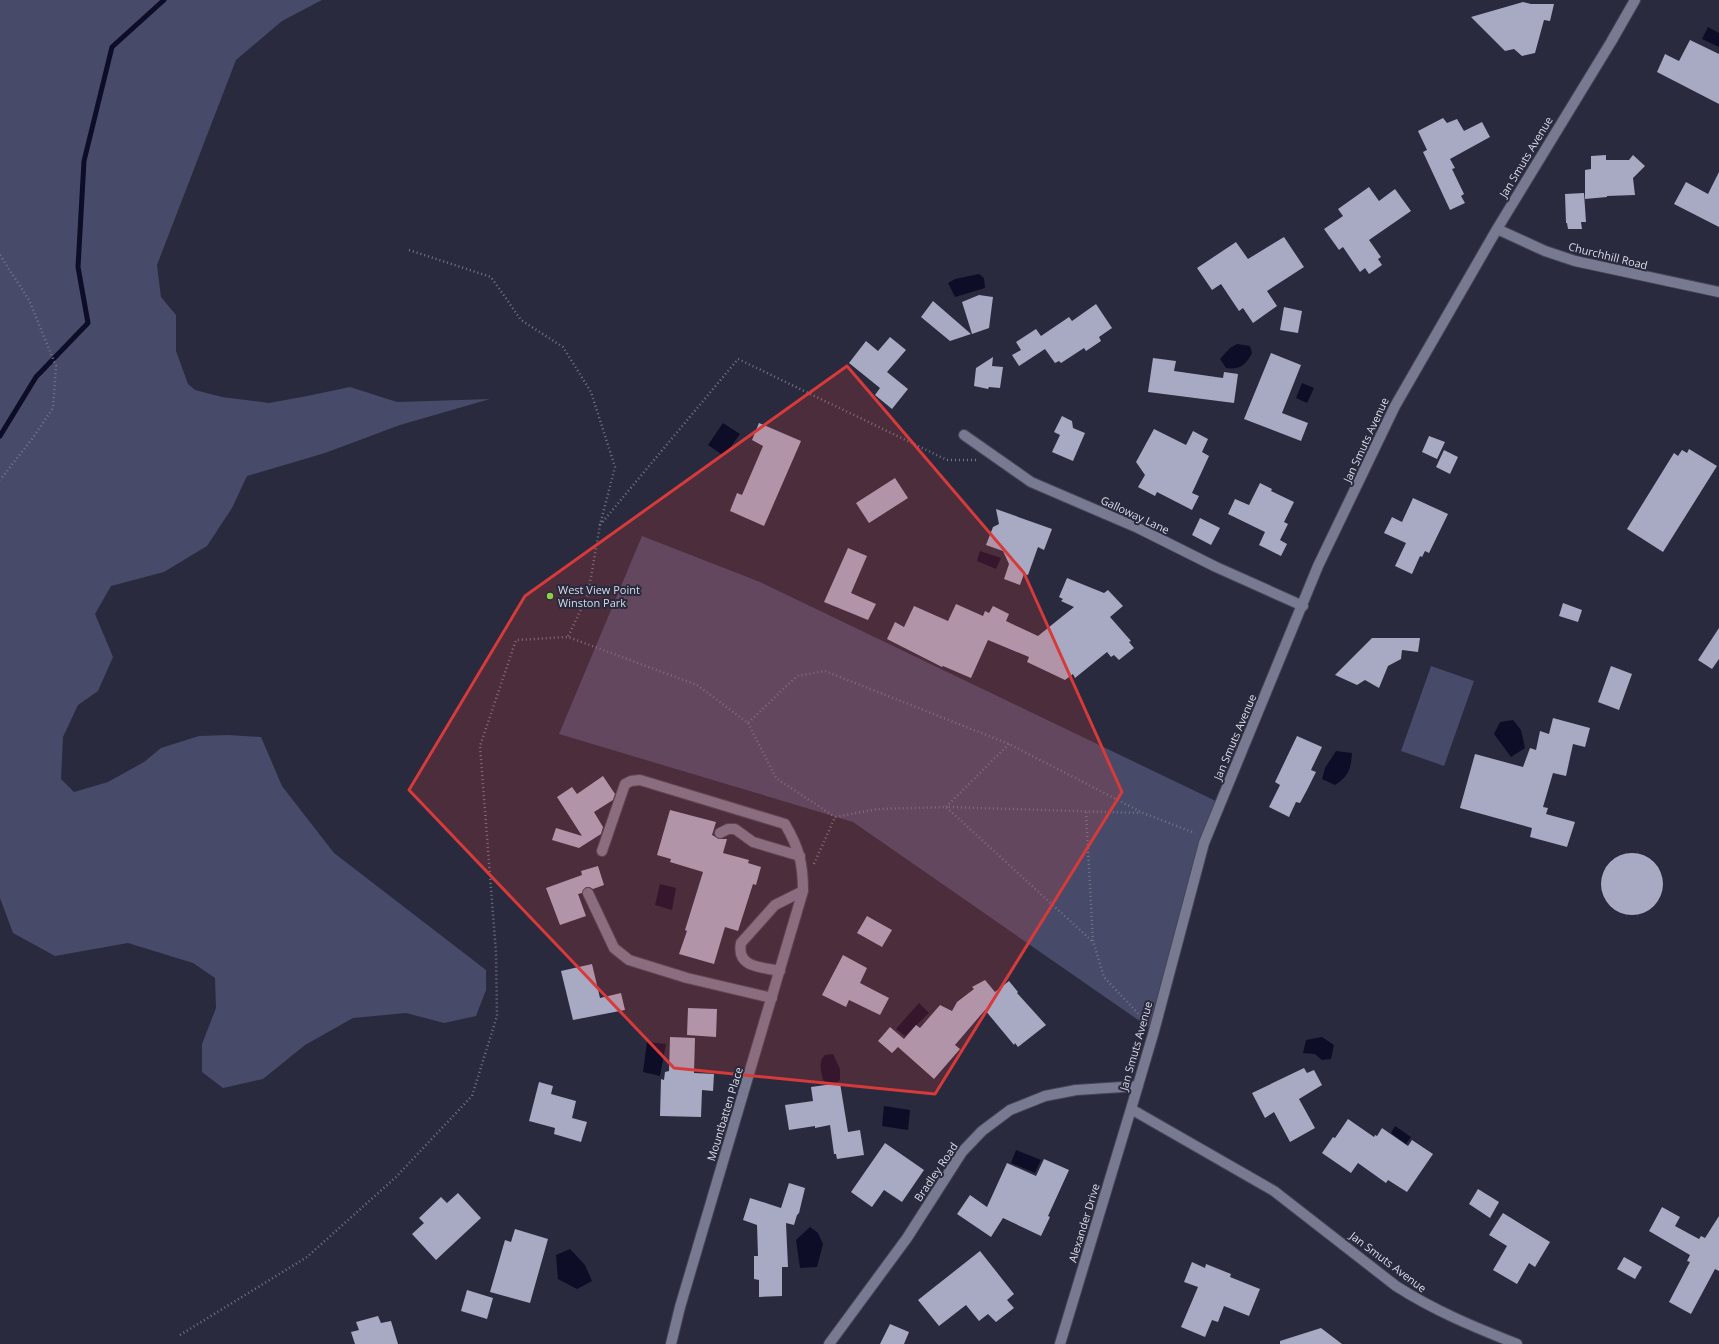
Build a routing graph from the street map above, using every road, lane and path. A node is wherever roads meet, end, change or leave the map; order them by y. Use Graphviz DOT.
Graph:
graph roads {
  1 [pos="1635,0"];
  2 [pos="1497,229"];
  3 [pos="410,250"];
  4 [pos="0,255"];
  5 [pos="1719,292"];
  6 [pos="964,435"];
  7 [pos="978,460"];
  8 [pos="0,480"];
  9 [pos="600,525"];
  10 [pos="1303,606"];
  11 [pos="568,637"];
  12 [pos="748,723"];
  13 [pos="1009,744"];
  14 [pos="946,807"];
  15 [pos="1086,812"];
  16 [pos="1143,814"];
  17 [pos="835,817"];
  18 [pos="720,833"];
  19 [pos="1206,838"];
  20 [pos="602,851"];
  21 [pos="800,856"];
  22 [pos="802,891"];
  23 [pos="588,893"];
  24 [pos="1093,941"];
  25 [pos="780,971"];
  26 [pos="772,998"];
  27 [pos="1154,1031"];
  28 [pos="1138,1086"];
  29 [pos="1131,1109"];
  30 [pos="180,1335"];
  31 [pos="671,1344"];
  32 [pos="829,1344"];
  33 [pos="1060,1344"];
  34 [pos="1517,1344"];
  1 -- 2 [label="street, Jan Smuts Avenue"];
  2 -- 5 [label="street, Churchhill Road"];
  2 -- 10 [label="street, Jan Smuts Avenue"];
  3 -- 9 [label="path"];
  4 -- 8 [label="path"];
  6 -- 10 [label="street, Galloway Lane"];
  7 -- 9 [label="path"];
  9 -- 11 [label="path"];
  10 -- 19 [label="street, Jan Smuts Avenue"];
  11 -- 12 [label="path"];
  11 -- 30 [label="path"];
  12 -- 13 [label="path"];
  12 -- 17 [label="path"];
  13 -- 14 [label="path"];
  13 -- 16 [label="path"];
  14 -- 15 [label="path"];
  14 -- 17 [label="path"];
  14 -- 24 [label="path"];
  15 -- 16 [label="path"];
  15 -- 24 [label="path"];
  16 -- 19 [label="path"];
  17 -- 22 [label="path"];
  18 -- 21 [label="street"];
  19 -- 27 [label="street, Jan Smuts Avenue"];
  20 -- 21 [label="street, Mountbatten Place"];
  21 -- 22 [label="street, Mountbatten Place"];
  22 -- 25 [label="street, Mountbatten Place"];
  22 -- 25 [label="street"];
  23 -- 26 [label="street"];
  24 -- 27 [label="path"];
  25 -- 26 [label="street, Mountbatten Place"];
  26 -- 31 [label="street, Mountbatten Place"];
  27 -- 28 [label="street, Jan Smuts Avenue"];
  28 -- 29 [label="street, Jan Smuts Avenue"];
  28 -- 32 [label="street, Bradley Road"];
  29 -- 33 [label="street, Alexander Drive"];
  29 -- 34 [label="street, Jan Smuts Avenue"];
}
